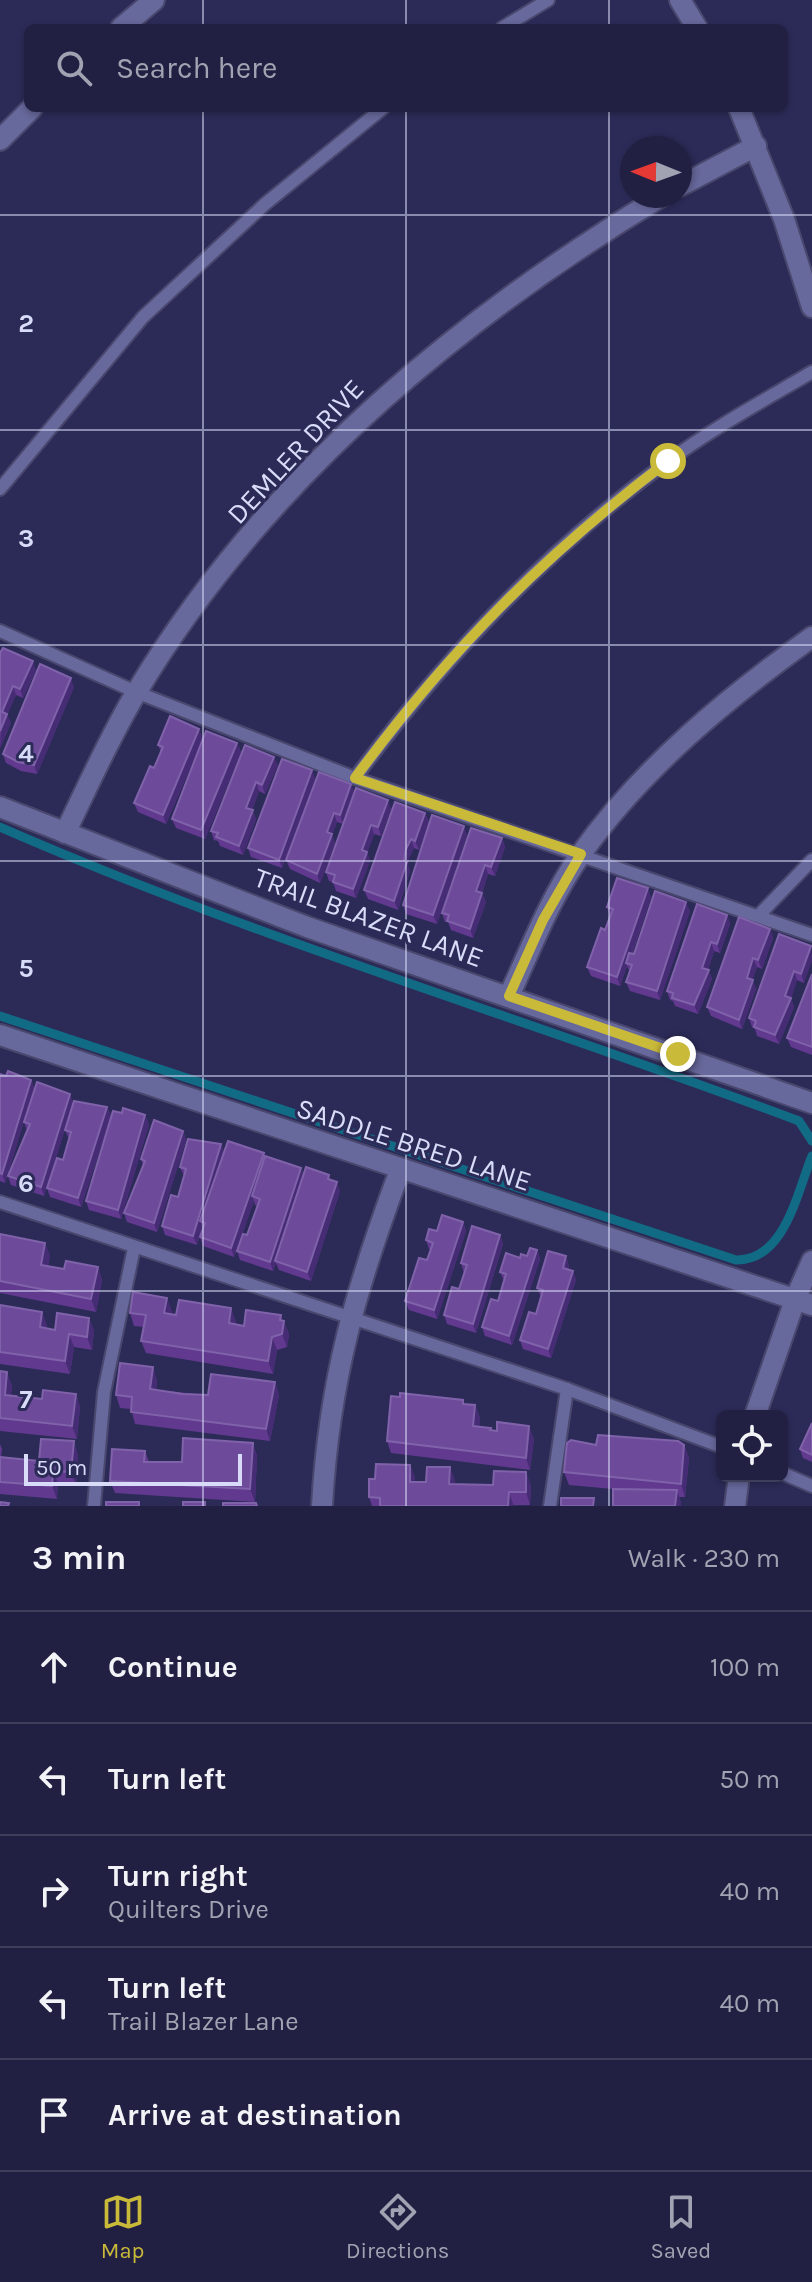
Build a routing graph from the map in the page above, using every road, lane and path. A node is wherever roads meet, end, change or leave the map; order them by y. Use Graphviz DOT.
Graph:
graph roads {
  1 [pos="154,0"];
  2 [pos="548,0"];
  3 [pos="680,0"];
  4 [pos="126,24"];
  5 [pos="509,24"];
  6 [pos="695,24"];
  7 [pos="28,112"];
  8 [pos="378,112"];
  9 [pos="741,112"];
  10 [pos="0,140"];
  11 [pos="756,146"];
  12 [pos="692,180"];
  13 [pos="644,208"];
  14 [pos="812,307"];
  15 [pos="812,372"];
  16 [pos="0,489"];
  17 [pos="0,631"];
  18 [pos="812,637"];
  19 [pos="136,692"];
  20 [pos="355,778"];
  21 [pos="0,807"];
  22 [pos="65,833"];
  23 [pos="581,854"];
  24 [pos="812,860"];
  25 [pos="760,914"];
  26 [pos="812,935"];
  27 [pos="509,996"];
  28 [pos="0,1035"];
  29 [pos="812,1103"];
  30 [pos="400,1170"];
  31 [pos="0,1202"];
  32 [pos="134,1248"];
  33 [pos="812,1261"];
  34 [pos="804,1301"];
  35 [pos="350,1317"];
  36 [pos="567,1389"];
  37 [pos="758,1410"];
  38 [pos="716,1445"];
  39 [pos="788,1476"];
  40 [pos="738,1482"];
  41 [pos="812,1486"];
  42 [pos="94,1506"];
  43 [pos="322,1506"];
  44 [pos="550,1506"];
  45 [pos="735,1506"];
  1 -- 4 [label="street"];
  2 -- 5 [label="lane"];
  3 -- 6 [label="street"];
  7 -- 10 [label="street"];
  8 -- 16 [label="lane"];
  9 -- 11 [label="street"];
  11 -- 12 [label="street"];
  11 -- 14 [label="street"];
  13 -- 19 [label="street, DEMLER DRIVE"];
  15 -- 20 [label="lane"];
  17 -- 19 [label="lane"];
  18 -- 23 [label="street"];
  19 -- 20 [label="lane"];
  19 -- 22 [label="street, DEMLER DRIVE"];
  20 -- 23 [label="lane"];
  21 -- 22 [label="street, TRAIL BLAZER LANE"];
  22 -- 27 [label="street, TRAIL BLAZER LANE"];
  23 -- 25 [label="lane"];
  23 -- 27 [label="street"];
  24 -- 25 [label="lane"];
  25 -- 26 [label="lane"];
  27 -- 29 [label="street, TRAIL BLAZER LANE"];
  28 -- 30 [label="street, SADDLE BRED LANE"];
  30 -- 34 [label="street, SADDLE BRED LANE"];
  30 -- 35 [label="street"];
  31 -- 32 [label="lane"];
  32 -- 35 [label="lane"];
  32 -- 42 [label="lane"];
  33 -- 34 [label="street"];
  34 -- 37 [label="street"];
  35 -- 36 [label="lane"];
  35 -- 43 [label="street"];
  36 -- 38 [label="lane"];
  36 -- 44 [label="lane"];
  39 -- 41 [label="lane"];
  40 -- 45 [label="street"];
}
